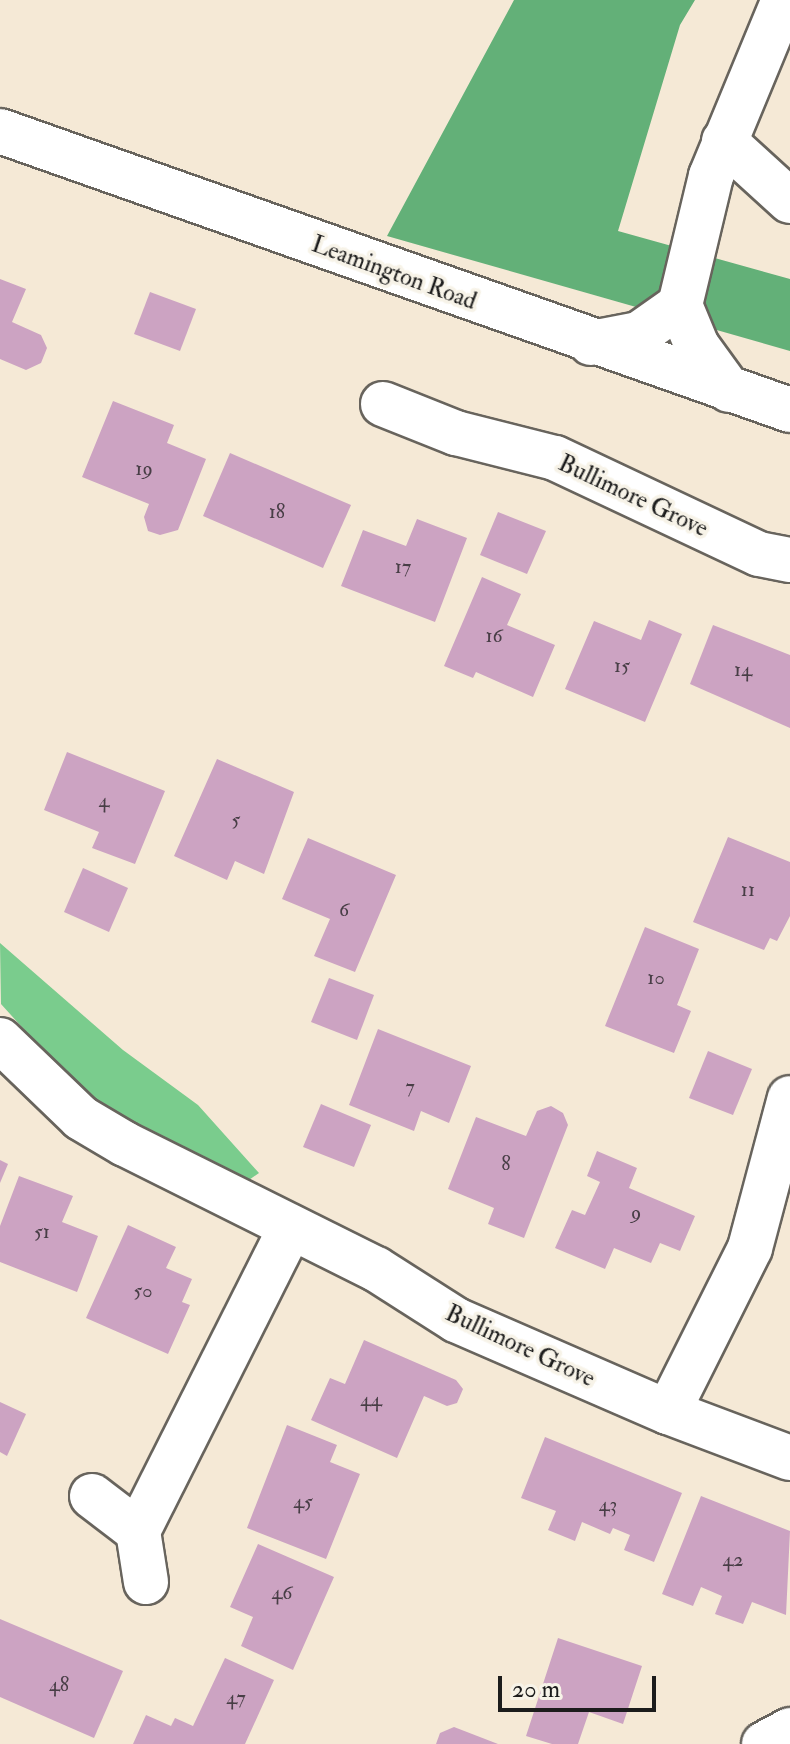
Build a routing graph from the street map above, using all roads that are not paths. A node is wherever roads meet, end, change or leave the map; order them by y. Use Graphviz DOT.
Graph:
graph roads {
  1 [pos="784,0"];
  2 [pos="0,131"];
  3 [pos="724,141"];
  4 [pos="790,201"];
  5 [pos="680,305"];
  6 [pos="591,343"];
  7 [pos="729,390"];
  8 [pos="383,404"];
  9 [pos="790,410"];
  10 [pos="790,560"];
  11 [pos="0,1040"];
  12 [pos="790,1098"];
  13 [pos="291,1227"];
  14 [pos="668,1412"];
  15 [pos="790,1458"];
  16 [pos="92,1496"];
  17 [pos="138,1531"];
  18 [pos="146,1582"];
  19 [pos="790,1730"];
  20 [pos="764,1744"];
  1 -- 3 [label="street"];
  2 -- 6 [label="street, Leamington Road"];
  3 -- 4 [label="street"];
  3 -- 5 [label="street"];
  5 -- 6 [label="street"];
  5 -- 7 [label="street"];
  6 -- 7 [label="street, Leamington Road"];
  7 -- 9 [label="street, Leamington Road"];
  8 -- 10 [label="street, Bullimore Grove"];
  11 -- 13 [label="street, Bullimore Grove"];
  12 -- 14 [label="street"];
  13 -- 14 [label="street, Bullimore Grove"];
  13 -- 17 [label="street"];
  14 -- 15 [label="street, Bullimore Grove"];
  16 -- 17 [label="street"];
  17 -- 18 [label="street"];
  19 -- 20 [label="street"];
}
